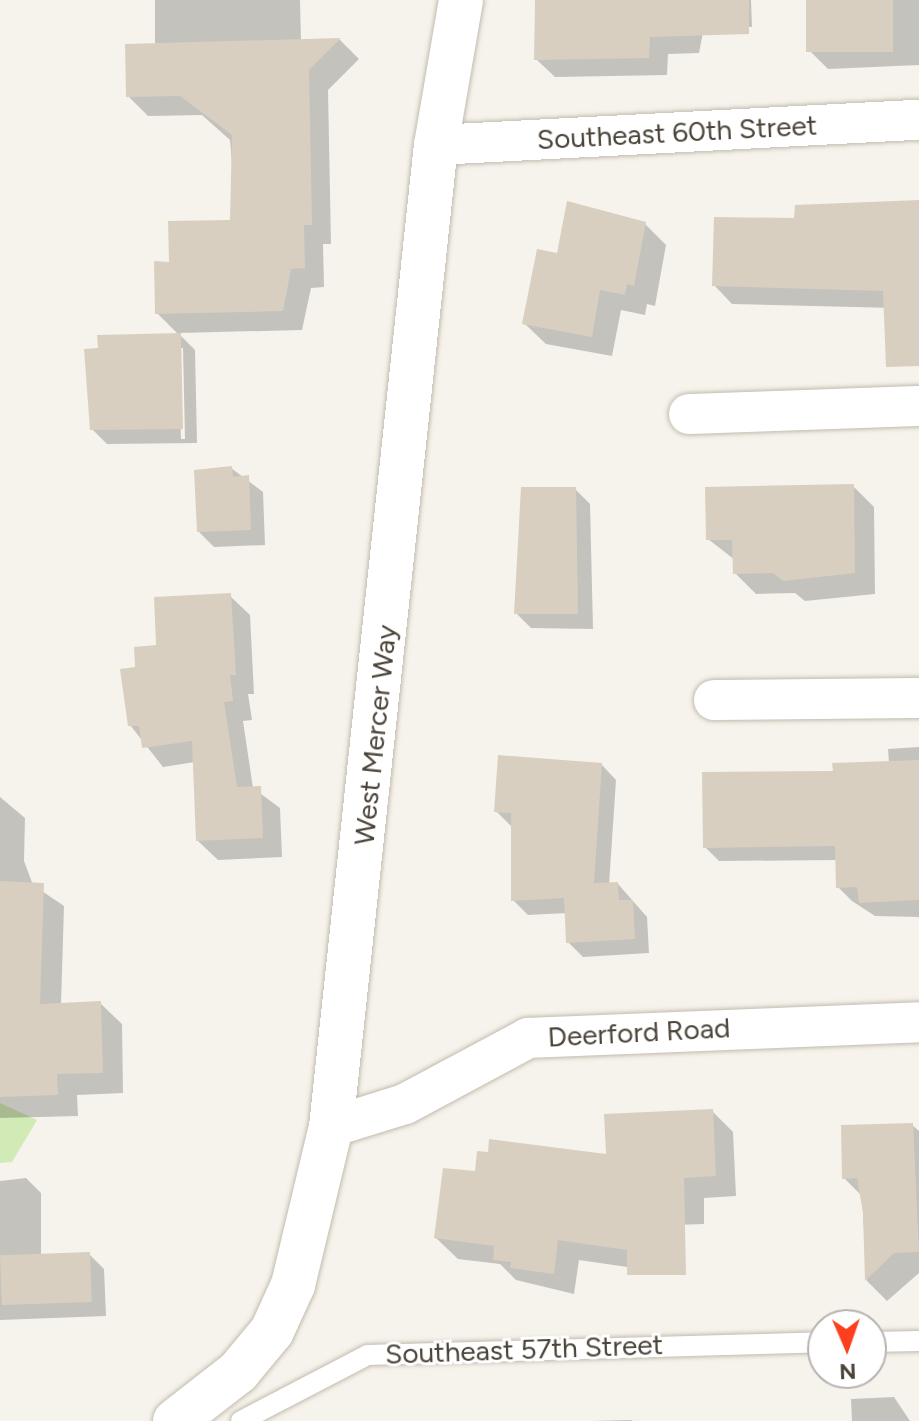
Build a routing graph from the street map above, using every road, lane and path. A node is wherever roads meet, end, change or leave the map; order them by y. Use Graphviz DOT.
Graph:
graph roads {
  1 [pos="461,0"];
  2 [pos="919,120"];
  3 [pos="436,145"];
  4 [pos="919,406"];
  5 [pos="689,414"];
  6 [pos="919,698"];
  7 [pos="714,700"];
  8 [pos="919,1022"];
  9 [pos="331,1127"];
  10 [pos="919,1341"];
  11 [pos="807,1342"];
  12 [pos="887,1342"];
  13 [pos="175,1421"];
  14 [pos="241,1421"];
  1 -- 3 [label="street, West Mercer Way"];
  2 -- 3 [label="street, Southeast 60th Street"];
  3 -- 9 [label="street, West Mercer Way"];
  4 -- 5 [label="street"];
  6 -- 7 [label="street"];
  8 -- 9 [label="street, Deerford Road"];
  9 -- 13 [label="street, West Mercer Way"];
  10 -- 12 [label="lane"];
  11 -- 14 [label="lane, Southeast 57th Street"];
}
